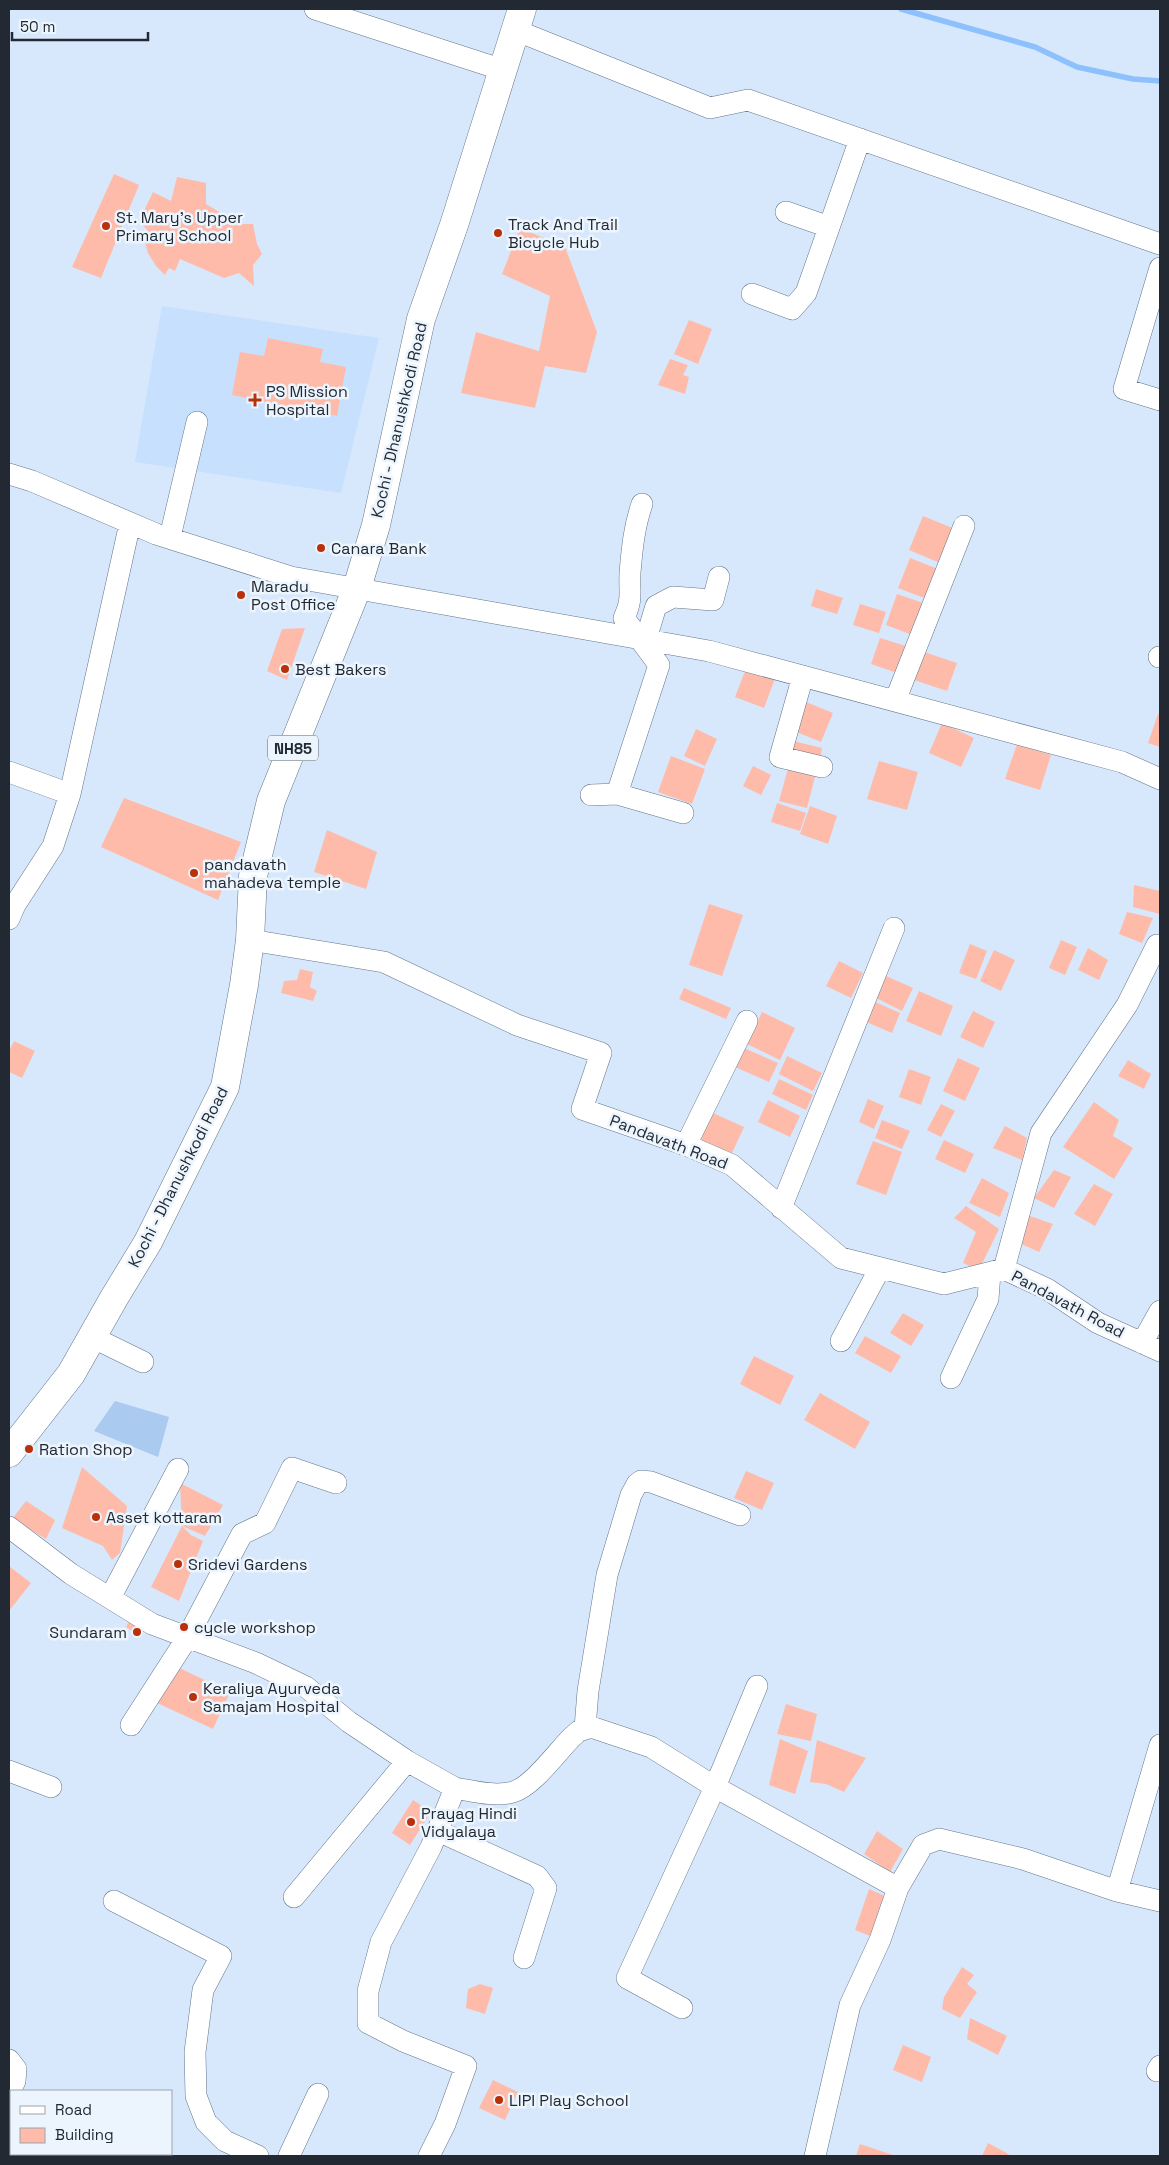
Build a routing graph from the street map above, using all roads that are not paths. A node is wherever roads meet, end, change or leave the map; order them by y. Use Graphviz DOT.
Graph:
graph roads {
  1 [pos="315,9"];
  2 [pos="519,19"];
  3 [pos="503,70"];
  4 [pos="860,139"];
  5 [pos="786,212"];
  6 [pos="829,227"];
  7 [pos="1160,244"];
  8 [pos="1160,268"];
  9 [pos="752,294"];
  10 [pos="1160,400"];
  11 [pos="198,422"];
  12 [pos="9,474"];
  13 [pos="642,504"];
  14 [pos="130,523"];
  15 [pos="964,526"];
  16 [pos="170,537"];
  17 [pos="720,577"];
  18 [pos="357,588"];
  19 [pos="642,638"];
  20 [pos="803,676"];
  21 [pos="895,701"];
  22 [pos="822,767"];
  23 [pos="9,772"];
  24 [pos="1160,779"];
  25 [pos="70,794"];
  26 [pos="616,794"];
  27 [pos="591,795"];
  28 [pos="683,813"];
  29 [pos="9,919"];
  30 [pos="894,928"];
  31 [pos="250,940"];
  32 [pos="1157,945"];
  33 [pos="747,1021"];
  34 [pos="686,1145"];
  35 [pos="781,1208"];
  36 [pos="880,1268"];
  37 [pos="997,1271"];
  38 [pos="1160,1311"];
  39 [pos="92,1337"];
  40 [pos="841,1341"];
  41 [pos="1151,1347"];
  42 [pos="143,1362"];
  43 [pos="951,1378"];
  44 [pos="9,1453"];
  45 [pos="178,1468"];
  46 [pos="336,1483"];
  47 [pos="740,1515"];
  48 [pos="9,1527"];
  49 [pos="110,1598"];
  50 [pos="187,1638"];
  51 [pos="757,1686"];
  52 [pos="131,1725"];
  53 [pos="585,1728"];
  54 [pos="1160,1745"];
  55 [pos="407,1761"];
  56 [pos="9,1771"];
  57 [pos="51,1787"];
  58 [pos="715,1787"];
  59 [pos="455,1788"];
  60 [pos="438,1831"];
  61 [pos="898,1888"];
  62 [pos="1117,1891"];
  63 [pos="294,1897"];
  64 [pos="1160,1901"];
  65 [pos="114,1902"];
  66 [pos="524,1958"];
  67 [pos="682,2008"];
  68 [pos="9,2060"];
  69 [pos="11,2090"];
  70 [pos="318,2094"];
  71 [pos="434,2155"];
  72 [pos="258,2156"];
  73 [pos="289,2156"];
  74 [pos="815,2156"];
  1 -- 3 [label="street"];
  2 -- 3 [label="highway, Kochi - Dhanushkodi Road / NH85"];
  2 -- 4 [label="street"];
  3 -- 18 [label="highway, Kochi - Dhanushkodi Road / NH85"];
  4 -- 6 [label="street"];
  4 -- 7 [label="street"];
  5 -- 6 [label="street"];
  6 -- 9 [label="street"];
  8 -- 10 [label="street"];
  11 -- 16 [label="street"];
  12 -- 14 [label="street"];
  13 -- 19 [label="street"];
  14 -- 16 [label="street"];
  14 -- 25 [label="street"];
  15 -- 21 [label="street"];
  16 -- 18 [label="street"];
  17 -- 19 [label="street"];
  18 -- 19 [label="street"];
  18 -- 31 [label="highway, Kochi - Dhanushkodi Road / NH85"];
  19 -- 20 [label="street"];
  19 -- 26 [label="street"];
  20 -- 21 [label="street"];
  20 -- 22 [label="street"];
  21 -- 24 [label="street"];
  23 -- 25 [label="street"];
  25 -- 29 [label="street"];
  26 -- 27 [label="street"];
  26 -- 28 [label="street"];
  30 -- 35 [label="street"];
  31 -- 34 [label="street, Pandavath Road"];
  31 -- 39 [label="highway, Kochi - Dhanushkodi Road / NH85"];
  32 -- 37 [label="street"];
  33 -- 34 [label="street"];
  34 -- 35 [label="street, Pandavath Road"];
  35 -- 36 [label="street, Pandavath Road"];
  36 -- 37 [label="street, Pandavath Road"];
  36 -- 40 [label="street"];
  37 -- 41 [label="street, Pandavath Road"];
  37 -- 43 [label="street"];
  38 -- 41 [label="street"];
  39 -- 42 [label="street"];
  39 -- 44 [label="highway, Kochi - Dhanushkodi Road / NH85"];
  45 -- 49 [label="street"];
  46 -- 50 [label="street"];
  47 -- 53 [label="street"];
  48 -- 49 [label="street"];
  49 -- 50 [label="street"];
  50 -- 52 [label="street"];
  50 -- 55 [label="street"];
  51 -- 58 [label="street"];
  53 -- 58 [label="street"];
  53 -- 59 [label="street"];
  54 -- 62 [label="street"];
  55 -- 59 [label="street"];
  55 -- 63 [label="street"];
  56 -- 57 [label="street"];
  58 -- 61 [label="street"];
  58 -- 67 [label="street"];
  59 -- 60 [label="street"];
  60 -- 66 [label="street"];
  60 -- 71 [label="street"];
  61 -- 62 [label="street"];
  61 -- 74 [label="street"];
  62 -- 64 [label="street"];
  65 -- 72 [label="street"];
  68 -- 69 [label="street"];
  70 -- 73 [label="street"];
}
